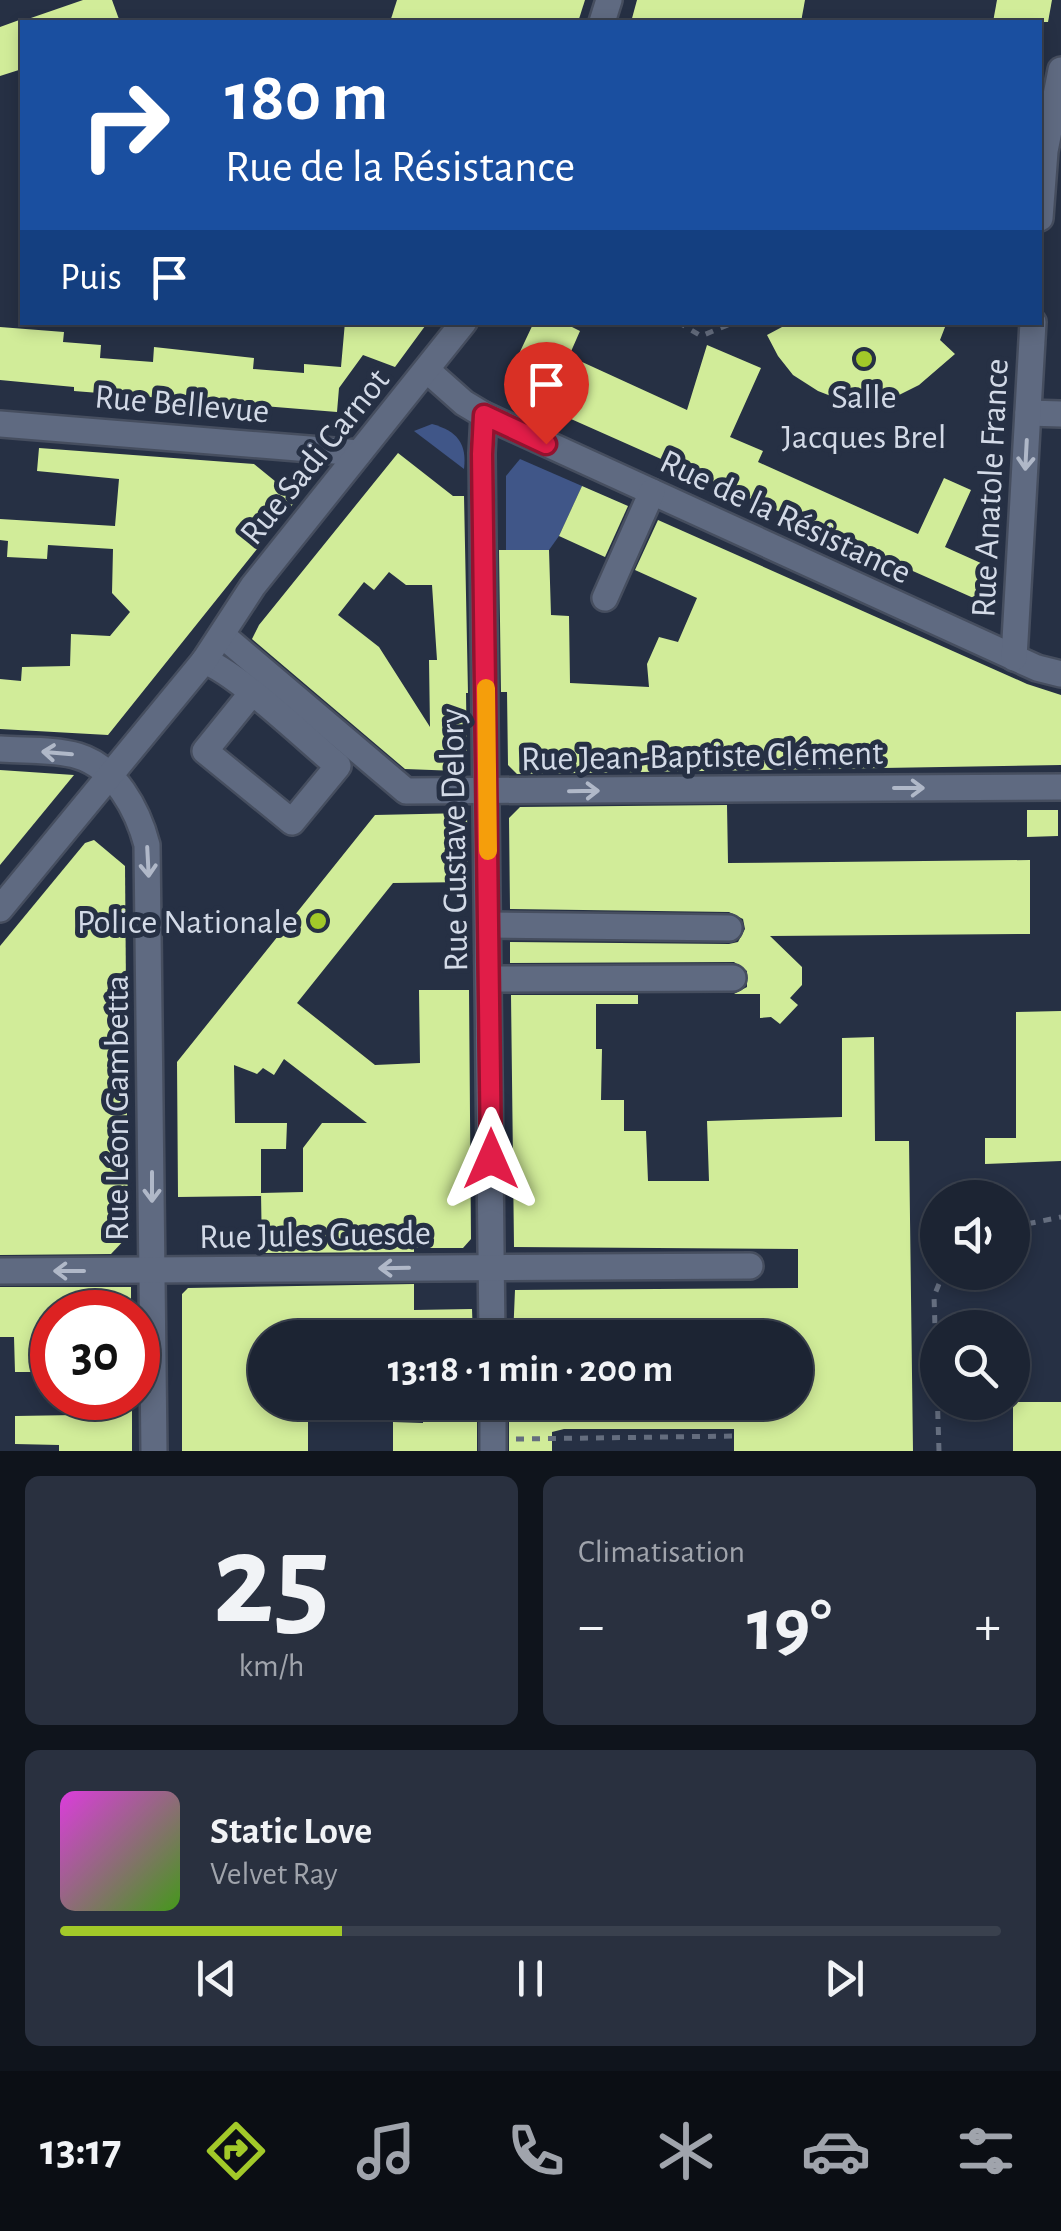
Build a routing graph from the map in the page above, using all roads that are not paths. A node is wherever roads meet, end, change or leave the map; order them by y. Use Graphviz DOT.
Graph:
graph roads {
  1 [pos="1061,70"];
  2 [pos="1049,152"];
  3 [pos="1042,203"];
  4 [pos="462,325"];
  5 [pos="1034,325"];
  6 [pos="428,370"];
  7 [pos="1028,412"];
  8 [pos="1061,414"];
  9 [pos="484,415"];
  10 [pos="0,424"];
  11 [pos="359,453"];
  12 [pos="652,492"];
  13 [pos="605,598"];
  14 [pos="222,635"];
  15 [pos="1014,658"];
  16 [pos="204,660"];
  17 [pos="1061,674"];
  18 [pos="251,694"];
  19 [pos="0,749"];
  20 [pos="109,776"];
  21 [pos="1061,787"];
  22 [pos="487,793"];
  23 [pos="0,909"];
  24 [pos="488,925"];
  25 [pos="729,928"];
  26 [pos="733,978"];
  27 [pos="490,980"];
  28 [pos="750,1266"];
  29 [pos="492,1267"];
  30 [pos="152,1270"];
  31 [pos="0,1271"];
  32 [pos="492,1320"];
  33 [pos="154,1451"];
  1 -- 2 [label="street"];
  2 -- 3 [label="street"];
  4 -- 6 [label="street, Rue Sadi Carnot"];
  5 -- 7 [label="street, Rue Anatole France"];
  6 -- 9 [label="street"];
  6 -- 11 [label="street, Rue Sadi Carnot"];
  7 -- 8 [label="street"];
  7 -- 15 [label="street, Rue Anatole France, one-way"];
  9 -- 12 [label="street, Rue de la Résistance"];
  9 -- 22 [label="street, Rue Gustave Delory"];
  10 -- 11 [label="street, Rue Bellevue"];
  11 -- 14 [label="street, Rue Sadi Carnot"];
  12 -- 13 [label="street"];
  12 -- 15 [label="street, Rue de la Résistance"];
  14 -- 16 [label="street, Rue Sadi Carnot"];
  14 -- 22 [label="street, Rue Jean-Baptiste Clément"];
  15 -- 17 [label="street, Rue de la Résistance"];
  16 -- 18 [label="street"];
  16 -- 20 [label="street, Rue Sadi Carnot"];
  18 -- 18 [label="street"];
  20 -- 19 [label="street, one-way"];
  20 -- 23 [label="street, Rue Sadi Carnot"];
  20 -- 30 [label="street, Rue Léon Gambetta, one-way"];
  22 -- 21 [label="street, Rue Jean-Baptiste Clément, one-way"];
  22 -- 24 [label="street, Rue Gustave Delory"];
  24 -- 25 [label="street"];
  24 -- 27 [label="street, Rue Gustave Delory"];
  26 -- 27 [label="street"];
  27 -- 29 [label="street, Rue Gustave Delory"];
  28 -- 29 [label="street, Rue Jules Guesde"];
  29 -- 30 [label="street, Rue Jules Guesde, one-way"];
  29 -- 32 [label="street, Rue Gustave Delory"];
  30 -- 31 [label="street, Rue Jules Guesde, one-way"];
  30 -- 33 [label="street, Rue Léon Gambetta"];
}
